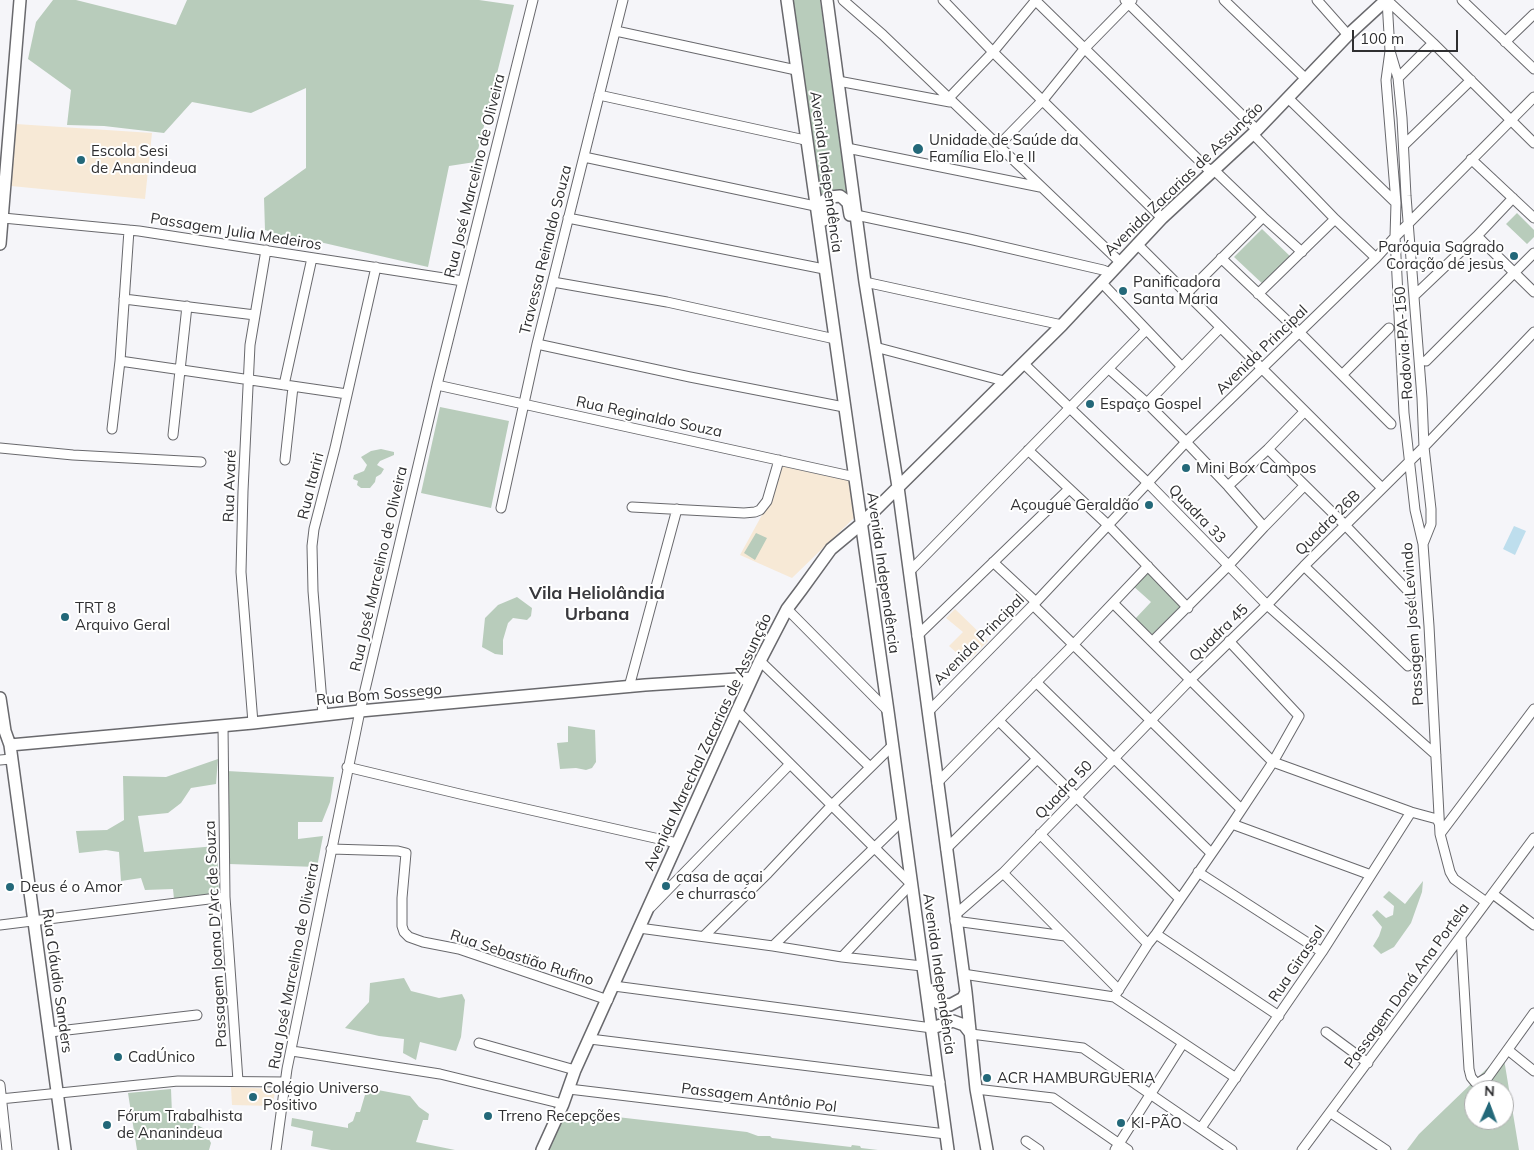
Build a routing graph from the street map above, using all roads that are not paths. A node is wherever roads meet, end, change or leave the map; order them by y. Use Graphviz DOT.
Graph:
graph roads {
  1 [pos="20,0"];
  2 [pos="533,0"];
  3 [pos="623,0"];
  4 [pos="786,0"];
  5 [pos="827,0"];
  6 [pos="843,0"];
  7 [pos="944,0"];
  8 [pos="1036,0"];
  9 [pos="1224,0"];
  10 [pos="1317,0"];
  11 [pos="1387,0"];
  12 [pos="1462,0"];
  13 [pos="1129,1"];
  14 [pos="1534,14"];
  15 [pos="616,31"];
  16 [pos="1348,35"];
  17 [pos="1505,42"];
  18 [pos="1433,43"];
  19 [pos="1085,48"];
  20 [pos="1390,51"];
  21 [pos="993,52"];
  22 [pos="1534,69"];
  23 [pos="796,70"];
  24 [pos="1398,78"];
  25 [pos="1306,79"];
  26 [pos="838,80"];
  27 [pos="1470,80"];
  28 [pos="599,95"];
  29 [pos="1534,96"];
  30 [pos="1288,98"];
  31 [pos="949,100"];
  32 [pos="1043,100"];
  33 [pos="1510,120"];
  34 [pos="1255,132"];
  35 [pos="805,140"];
  36 [pos="1534,143"];
  37 [pos="1404,145"];
  38 [pos="998,146"];
  39 [pos="847,148"];
  40 [pos="584,157"];
  41 [pos="1471,159"];
  42 [pos="1212,170"];
  43 [pos="1041,187"];
  44 [pos="1513,198"];
  45 [pos="1396,203"];
  46 [pos="815,206"];
  47 [pos="856,215"];
  48 [pos="1263,217"];
  49 [pos="3,218"];
  50 [pos="568,218"];
  51 [pos="1162,218"];
  52 [pos="1335,218"];
  53 [pos="1534,218"];
  54 [pos="1410,222"];
  55 [pos="129,230"];
  56 [pos="1477,236"];
  57 [pos="1395,237"];
  58 [pos="0,244"];
  59 [pos="1137,244"];
  60 [pos="266,250"];
  61 [pos="1302,252"];
  62 [pos="1534,253"];
  63 [pos="312,258"];
  64 [pos="1221,258"];
  65 [pos="1376,258"];
  66 [pos="1120,262"];
  67 [pos="376,267"];
  68 [pos="824,269"];
  69 [pos="1110,273"];
  70 [pos="1514,273"];
  71 [pos="463,281"];
  72 [pos="552,282"];
  73 [pos="865,282"];
  74 [pos="1101,282"];
  75 [pos="1187,292"];
  76 [pos="1534,292"];
  77 [pos="1258,294"];
  78 [pos="1415,295"];
  79 [pos="124,298"];
  80 [pos="869,304"];
  81 [pos="187,306"];
  82 [pos="255,315"];
  83 [pos="831,317"];
  84 [pos="1062,325"];
  85 [pos="1220,328"];
  86 [pos="1389,328"];
  87 [pos="1146,330"];
  88 [pos="1534,332"];
  89 [pos="1300,333"];
  90 [pos="835,339"];
  91 [pos="537,344"];
  92 [pos="876,347"];
  93 [pos="120,361"];
  94 [pos="1426,361"];
  95 [pos="1023,363"];
  96 [pos="1182,367"];
  97 [pos="1262,368"];
  98 [pos="1109,369"];
  99 [pos="181,370"];
  100 [pos="1342,375"];
  101 [pos="248,380"];
  102 [pos="1004,381"];
  103 [pos="437,385"];
  104 [pos="289,386"];
  105 [pos="347,394"];
  106 [pos="1147,403"];
  107 [pos="524,404"];
  108 [pos="844,407"];
  109 [pos="1069,408"];
  110 [pos="1304,412"];
  111 [pos="1391,424"];
  112 [pos="112,429"];
  113 [pos="173,434"];
  114 [pos="1186,442"];
  115 [pos="1424,447"];
  116 [pos="0,448"];
  117 [pos="1268,449"];
  118 [pos="1028,450"];
  119 [pos="285,460"];
  120 [pos="779,460"];
  121 [pos="201,462"];
  122 [pos="1409,462"];
  123 [pos="855,477"];
  124 [pos="1148,483"];
  125 [pos="1228,486"];
  126 [pos="1304,486"];
  127 [pos="898,487"];
  128 [pos="1069,488"];
  129 [pos="1382,488"];
  130 [pos="632,507"];
  131 [pos="501,508"];
  132 [pos="677,509"];
  133 [pos="861,524"];
  134 [pos="1345,525"];
  135 [pos="1109,526"];
  136 [pos="1264,526"];
  137 [pos="1423,544"];
  138 [pos="993,562"];
  139 [pos="1148,566"];
  140 [pos="1228,566"];
  141 [pos="1304,566"];
  142 [pos="909,572"];
  143 [pos="1411,594"];
  144 [pos="1113,602"];
  145 [pos="1035,604"];
  146 [pos="1267,605"];
  147 [pos="1188,608"];
  148 [pos="787,610"];
  149 [pos="917,636"];
  150 [pos="1153,641"];
  151 [pos="1229,641"];
  152 [pos="1073,645"];
  153 [pos="760,661"];
  154 [pos="1408,666"];
  155 [pos="752,678"];
  156 [pos="1190,680"];
  157 [pos="1036,682"];
  158 [pos="629,687"];
  159 [pos="0,698"];
  160 [pos="1534,709"];
  161 [pos="888,710"];
  162 [pos="360,711"];
  163 [pos="736,711"];
  164 [pos="928,712"];
  165 [pos="323,715"];
  166 [pos="1152,720"];
  167 [pos="999,721"];
  168 [pos="253,723"];
  169 [pos="223,726"];
  170 [pos="10,745"];
  171 [pos="892,746"];
  172 [pos="1436,755"];
  173 [pos="1037,759"];
  174 [pos="1114,759"];
  175 [pos="6,760"];
  176 [pos="1273,762"];
  177 [pos="790,764"];
  178 [pos="347,767"];
  179 [pos="870,767"];
  180 [pos="937,783"];
  181 [pos="1077,797"];
  182 [pos="832,804"];
  183 [pos="1241,809"];
  184 [pos="1412,812"];
  185 [pos="903,820"];
  186 [pos="1232,824"];
  187 [pos="1440,830"];
  188 [pos="1040,834"];
  189 [pos="1533,842"];
  190 [pos="676,843"];
  191 [pos="875,847"];
  192 [pos="331,849"];
  193 [pos="946,849"];
  194 [pos="1210,853"];
  195 [pos="1198,872"];
  196 [pos="1003,873"];
  197 [pos="1371,876"];
  198 [pos="911,884"];
  199 [pos="1493,894"];
  200 [pos="225,897"];
  201 [pos="1180,899"];
  202 [pos="1486,902"];
  203 [pos="646,912"];
  204 [pos="955,918"];
  205 [pos="33,922"];
  206 [pos="0,925"];
  207 [pos="1534,925"];
  208 [pos="639,928"];
  209 [pos="1156,934"];
  210 [pos="704,936"];
  211 [pos="1065,936"];
  212 [pos="1461,936"];
  213 [pos="1148,944"];
  214 [pos="773,946"];
  215 [pos="1322,952"];
  216 [pos="842,957"];
  217 [pos="922,966"];
  218 [pos="963,974"];
  219 [pos="614,986"];
  220 [pos="926,986"];
  221 [pos="966,992"];
  222 [pos="1116,993"];
  223 [pos="608,1000"];
  224 [pos="1534,1013"];
  225 [pos="197,1015"];
  226 [pos="1279,1016"];
  227 [pos="932,1028"];
  228 [pos="50,1032"];
  229 [pos="1326,1032"];
  230 [pos="971,1034"];
  231 [pos="590,1039"];
  232 [pos="480,1043"];
  233 [pos="1183,1043"];
  234 [pos="1508,1050"];
  235 [pos="292,1051"];
  236 [pos="1368,1063"];
  237 [pos="575,1070"];
  238 [pos="1534,1072"];
  239 [pos="1236,1078"];
  240 [pos="238,1082"];
  241 [pos="286,1082"];
  242 [pos="940,1082"];
  243 [pos="0,1085"];
  244 [pos="569,1089"];
  245 [pos="976,1089"];
  246 [pos="58,1093"];
  247 [pos="1151,1094"];
  248 [pos="1,1099"];
  249 [pos="563,1104"];
  250 [pos="1332,1113"];
  251 [pos="1201,1128"];
  252 [pos="946,1134"];
  253 [pos="1026,1141"];
  254 [pos="1117,1147"];
  255 [pos="7,1150"];
  256 [pos="65,1150"];
  257 [pos="276,1150"];
  258 [pos="542,1150"];
  259 [pos="948,1150"];
  260 [pos="987,1150"];
  261 [pos="1039,1150"];
  262 [pos="1128,1150"];
  263 [pos="1232,1150"];
  264 [pos="1302,1150"];
  265 [pos="1386,1150"];
  1 -- 49 [label="main road"];
  2 -- 71 [label="street, Rua José Marcelino de Oliveira"];
  3 -- 15 [label="street, Travessa Reinaldo Souza"];
  4 -- 23 [label="main road, Avenida Independência"];
  5 -- 26 [label="main road, Avenida Independência"];
  6 -- 31 [label="street"];
  7 -- 21 [label="street"];
  8 -- 19 [label="street"];
  8 -- 21 [label="street"];
  9 -- 25 [label="street"];
  10 -- 16 [label="street"];
  11 -- 16 [label="main road, Avenida Zacarias de Assunção"];
  11 -- 18 [label="street"];
  11 -- 20 [label="street, Rodovia PA-150"];
  12 -- 17 [label="street"];
  13 -- 19 [label="street"];
  13 -- 34 [label="street"];
  14 -- 17 [label="street"];
  15 -- 23 [label="street"];
  15 -- 28 [label="street, Travessa Reinaldo Souza"];
  16 -- 25 [label="main road, Avenida Zacarias de Assunção"];
  17 -- 22 [label="street"];
  18 -- 24 [label="street"];
  18 -- 27 [label="street"];
  19 -- 32 [label="street"];
  19 -- 42 [label="street"];
  20 -- 24 [label="street, Rodovia PA-150"];
  20 -- 45 [label="street, Rodovia PA-150"];
  21 -- 31 [label="street"];
  21 -- 32 [label="street"];
  23 -- 35 [label="main road, Avenida Independência"];
  24 -- 37 [label="street, Rodovia PA-150"];
  25 -- 30 [label="main road, Avenida Zacarias de Assunção"];
  26 -- 31 [label="street"];
  26 -- 39 [label="main road, Avenida Independência"];
  27 -- 33 [label="street"];
  27 -- 37 [label="street"];
  28 -- 35 [label="street"];
  28 -- 40 [label="street, Travessa Reinaldo Souza"];
  29 -- 33 [label="street, Avenida Principal"];
  30 -- 34 [label="main road, Avenida Zacarias de Assunção"];
  30 -- 45 [label="street"];
  31 -- 38 [label="street"];
  32 -- 38 [label="street"];
  32 -- 51 [label="street"];
  33 -- 36 [label="street"];
  33 -- 41 [label="street, Avenida Principal"];
  34 -- 42 [label="main road, Avenida Zacarias de Assunção"];
  34 -- 52 [label="street"];
  35 -- 46 [label="main road, Avenida Independência"];
  37 -- 54 [label="street, Rodovia PA-150"];
  38 -- 43 [label="street"];
  39 -- 43 [label="street"];
  39 -- 47 [label="main road, Avenida Independência"];
  40 -- 46 [label="street"];
  40 -- 50 [label="street, Travessa Reinaldo Souza"];
  41 -- 44 [label="street"];
  41 -- 54 [label="street, Avenida Principal"];
  42 -- 48 [label="street"];
  42 -- 51 [label="main road, Avenida Zacarias de Assunção"];
  43 -- 66 [label="street"];
  44 -- 53 [label="street"];
  44 -- 56 [label="street"];
  45 -- 57 [label="street, Rodovia PA-150"];
  46 -- 68 [label="main road, Avenida Independência"];
  47 -- 69 [label="street"];
  47 -- 73 [label="main road, Avenida Independência"];
  48 -- 61 [label="street"];
  48 -- 64 [label="street"];
  49 -- 55 [label="street, Passagem Julia Medeiros"];
  49 -- 58 [label="main road"];
  50 -- 68 [label="street"];
  50 -- 72 [label="street, Travessa Reinaldo Souza"];
  51 -- 59 [label="main road, Avenida Zacarias de Assunção"];
  52 -- 61 [label="street"];
  52 -- 65 [label="street"];
  54 -- 57 [label="street, Avenida Principal"];
  54 -- 78 [label="street, Rodovia PA-150"];
  55 -- 60 [label="street, Passagem Julia Medeiros"];
  55 -- 79 [label="street"];
  56 -- 70 [label="street"];
  56 -- 78 [label="street"];
  57 -- 65 [label="street, Avenida Principal"];
  57 -- 122 [label="street, Passagem José Levindo"];
  59 -- 66 [label="main road, Avenida Zacarias de Assunção"];
  59 -- 75 [label="street"];
  60 -- 63 [label="street, Passagem Julia Medeiros"];
  60 -- 82 [label="street, Rua Avaré"];
  61 -- 77 [label="street"];
  62 -- 70 [label="street"];
  63 -- 67 [label="street, Passagem Julia Medeiros"];
  63 -- 104 [label="street"];
  64 -- 75 [label="street"];
  64 -- 77 [label="street"];
  65 -- 89 [label="street, Avenida Principal"];
  66 -- 69 [label="main road, Avenida Zacarias de Assunção"];
  67 -- 71 [label="street, Passagem Julia Medeiros"];
  67 -- 105 [label="street, Rua Itariri"];
  68 -- 83 [label="main road, Avenida Independência"];
  69 -- 74 [label="main road, Avenida Zacarias de Assunção"];
  70 -- 76 [label="street"];
  70 -- 94 [label="street"];
  71 -- 103 [label="street, Rua José Marcelino de Oliveira"];
  72 -- 90 [label="street"];
  72 -- 91 [label="street, Travessa Reinaldo Souza"];
  73 -- 80 [label="main road, Avenida Independência"];
  73 -- 84 [label="street"];
  74 -- 84 [label="main road, Avenida Zacarias de Assunção"];
  74 -- 87 [label="street"];
  75 -- 85 [label="street"];
  77 -- 89 [label="street"];
  78 -- 115 [label="street, Rodovia PA-150"];
  79 -- 81 [label="street"];
  79 -- 93 [label="street"];
  80 -- 83 [label="main road"];
  80 -- 92 [label="main road, Avenida Independência"];
  81 -- 82 [label="street"];
  81 -- 99 [label="street"];
  82 -- 101 [label="street, Rua Avaré"];
  83 -- 90 [label="main road, Avenida Independência"];
  84 -- 95 [label="main road, Avenida Zacarias de Assunção"];
  85 -- 96 [label="street"];
  85 -- 97 [label="street"];
  86 -- 100 [label="street"];
  87 -- 96 [label="street"];
  87 -- 98 [label="street"];
  88 -- 115 [label="street, Quadra 26B"];
  89 -- 97 [label="street, Avenida Principal"];
  89 -- 100 [label="street"];
  90 -- 108 [label="main road, Avenida Independência"];
  91 -- 107 [label="street, Travessa Reinaldo Souza"];
  91 -- 108 [label="street"];
  92 -- 102 [label="street"];
  92 -- 127 [label="main road, Avenida Independência"];
  93 -- 99 [label="street"];
  93 -- 112 [label="street"];
  95 -- 102 [label="main road, Avenida Zacarias de Assunção"];
  95 -- 109 [label="street, Quadra 33"];
  96 -- 106 [label="street"];
  97 -- 110 [label="street"];
  97 -- 114 [label="street, Avenida Principal"];
  98 -- 106 [label="street"];
  98 -- 109 [label="street"];
  99 -- 101 [label="street"];
  99 -- 113 [label="street"];
  100 -- 111 [label="street"];
  101 -- 104 [label="street"];
  101 -- 168 [label="street, Rua Avaré"];
  102 -- 127 [label="main road, Avenida Marechal Zacarias de Assunção"];
  103 -- 107 [label="street, Rua Reginaldo Souza"];
  103 -- 162 [label="street, Rua José Marcelino de Oliveira"];
  104 -- 105 [label="street"];
  104 -- 119 [label="street"];
  105 -- 165 [label="street, Rua Itariri"];
  106 -- 114 [label="street"];
  107 -- 120 [label="street, Rua Reginaldo Souza"];
  107 -- 131 [label="street, Travessa Reinaldo Souza"];
  108 -- 123 [label="main road, Avenida Independência"];
  109 -- 118 [label="street"];
  109 -- 124 [label="street, Quadra 33"];
  110 -- 117 [label="street"];
  110 -- 129 [label="street"];
  114 -- 124 [label="street, Avenida Principal"];
  114 -- 125 [label="street"];
  115 -- 122 [label="street, Quadra 26B"];
  115 -- 137 [label="street, Rodovia PA-150"];
  116 -- 121 [label="street"];
  117 -- 125 [label="street"];
  117 -- 126 [label="street"];
  118 -- 128 [label="street"];
  118 -- 142 [label="street"];
  120 -- 123 [label="street, Rua Reginaldo Souza"];
  120 -- 132 [label="street"];
  122 -- 129 [label="street, Quadra 26B"];
  122 -- 137 [label="street, Passagem José Levindo"];
  123 -- 133 [label="main road, Avenida Independência"];
  124 -- 135 [label="street, Avenida Principal"];
  124 -- 140 [label="street, Quadra 33"];
  125 -- 136 [label="street"];
  126 -- 134 [label="street"];
  126 -- 136 [label="street"];
  127 -- 133 [label="main road, Avenida Marechal Zacarias de Assunção"];
  127 -- 142 [label="main road, Avenida Independência"];
  128 -- 135 [label="street"];
  128 -- 138 [label="street"];
  129 -- 134 [label="street, Quadra 26B"];
  130 -- 132 [label="street"];
  132 -- 158 [label="street"];
  133 -- 148 [label="main road, Avenida Marechal Zacarias de Assunção"];
  133 -- 161 [label="main road, Avenida Independência"];
  134 -- 141 [label="street, Quadra 26B"];
  134 -- 143 [label="street"];
  135 -- 139 [label="street"];
  135 -- 145 [label="street, Avenida Principal"];
  136 -- 140 [label="street"];
  137 -- 172 [label="street, Passagem José Levindo"];
  138 -- 145 [label="street"];
  138 -- 149 [label="street"];
  139 -- 144 [label="street"];
  139 -- 147 [label="street"];
  140 -- 146 [label="street"];
  140 -- 147 [label="street, Quadra 33"];
  141 -- 146 [label="street, Quadra 26B"];
  141 -- 154 [label="street"];
  142 -- 149 [label="main road, Avenida Independência"];
  144 -- 150 [label="street"];
  144 -- 152 [label="street"];
  145 -- 152 [label="street"];
  145 -- 164 [label="street, Avenida Principal"];
  146 -- 151 [label="street, Quadra 45"];
  146 -- 172 [label="street"];
  147 -- 150 [label="street, Quadra 33"];
  148 -- 153 [label="main road, Avenida Marechal Zacarias de Assunção"];
  148 -- 161 [label="street"];
  149 -- 164 [label="main road, Avenida Independência"];
  150 -- 156 [label="street"];
  151 -- 156 [label="street, Quadra 45"];
  151 -- 176 [label="street"];
  152 -- 157 [label="street"];
  152 -- 166 [label="street"];
  153 -- 155 [label="main road, Avenida Marechal Zacarias de Assunção"];
  153 -- 179 [label="street"];
  155 -- 158 [label="main road, Rua Bom Sossego"];
  155 -- 163 [label="main road, Avenida Marechal Zacarias de Assunção"];
  156 -- 166 [label="street, Quadra 50"];
  156 -- 176 [label="street"];
  157 -- 167 [label="street"];
  157 -- 174 [label="street"];
  158 -- 162 [label="main road, Rua Bom Sossego"];
  159 -- 170 [label="main road, Rua Cláudio Sanders"];
  160 -- 187 [label="street"];
  161 -- 171 [label="main road, Avenida Independência"];
  162 -- 165 [label="main road, Rua Bom Sossego"];
  162 -- 178 [label="street, Rua José Marcelino de Oliveira"];
  163 -- 177 [label="street"];
  163 -- 190 [label="main road, Avenida Marechal Zacarias de Assunção"];
  164 -- 180 [label="main road, Avenida Independência"];
  165 -- 168 [label="main road, Rua Bom Sossego"];
  166 -- 174 [label="street, Quadra 50"];
  166 -- 183 [label="street"];
  167 -- 173 [label="street"];
  167 -- 180 [label="street"];
  168 -- 169 [label="main road, Rua Bom Sossego"];
  169 -- 170 [label="main road, Rua Bom Sossego"];
  169 -- 200 [label="street, Passagem Joana D'Arc de Souza"];
  170 -- 175 [label="main road, Rua Cláudio Sanders"];
  171 -- 179 [label="street"];
  171 -- 185 [label="main road, Avenida Independência"];
  172 -- 187 [label="street, Passagem José Levindo"];
  173 -- 181 [label="street"];
  173 -- 193 [label="street"];
  174 -- 181 [label="street, Quadra 50"];
  174 -- 194 [label="street"];
  175 -- 205 [label="main road, Rua Cláudio Sanders"];
  176 -- 183 [label="street"];
  176 -- 184 [label="street"];
  177 -- 182 [label="street"];
  177 -- 203 [label="street"];
  178 -- 190 [label="street"];
  178 -- 192 [label="street, Rua José Marcelino de Oliveira"];
  179 -- 182 [label="street"];
  180 -- 193 [label="main road, Avenida Independência"];
  181 -- 188 [label="street, Quadra 50"];
  181 -- 201 [label="street"];
  182 -- 191 [label="street"];
  182 -- 210 [label="street"];
  183 -- 186 [label="street"];
  184 -- 187 [label="street"];
  184 -- 197 [label="street, Rua Girassol"];
  185 -- 191 [label="street"];
  185 -- 198 [label="main road, Avenida Independência"];
  186 -- 194 [label="street"];
  186 -- 197 [label="street"];
  187 -- 202 [label="street, Passagem José Levindo"];
  188 -- 196 [label="street, Quadra 50"];
  188 -- 213 [label="street"];
  189 -- 199 [label="street, Passagem Doná Ana Portela"];
  190 -- 203 [label="main road, Avenida Marechal Zacarias de Assunção"];
  191 -- 198 [label="street"];
  191 -- 214 [label="street"];
  192 -- 223 [label="street, Rua Sebastião Rufino"];
  192 -- 235 [label="street, Rua José Marcelino de Oliveira"];
  193 -- 204 [label="main road, Avenida Independência"];
  194 -- 195 [label="street"];
  195 -- 201 [label="street"];
  195 -- 215 [label="street"];
  196 -- 204 [label="street, Quadra 50"];
  196 -- 211 [label="street"];
  197 -- 215 [label="street, Rua Girassol"];
  198 -- 216 [label="street"];
  198 -- 217 [label="main road, Avenida Independência"];
  199 -- 202 [label="street, Passagem Doná Ana Portela"];
  199 -- 207 [label="street"];
  200 -- 205 [label="street"];
  200 -- 240 [label="street, Passagem Joana D'Arc de Souza"];
  201 -- 209 [label="street"];
  202 -- 212 [label="street, Passagem Doná Ana Portela"];
  203 -- 208 [label="main road, Avenida Marechal Zacarias de Assunção"];
  204 -- 211 [label="street"];
  204 -- 218 [label="main road, Avenida Independência"];
  205 -- 206 [label="street"];
  205 -- 228 [label="main road, Rua Cláudio Sanders"];
  208 -- 210 [label="street"];
  208 -- 219 [label="main road, Avenida Marechal Zacarias de Assunção"];
  209 -- 213 [label="street"];
  209 -- 226 [label="street"];
  210 -- 214 [label="street"];
  211 -- 222 [label="street"];
  212 -- 234 [label="street"];
  212 -- 236 [label="street, Passagem Doná Ana Portela"];
  213 -- 222 [label="street"];
  214 -- 216 [label="street"];
  215 -- 226 [label="street, Rua Girassol"];
  216 -- 217 [label="street"];
  217 -- 220 [label="main road, Avenida Independência"];
  218 -- 221 [label="main road, Avenida Independência"];
  218 -- 222 [label="street"];
  219 -- 223 [label="main road, Avenida Marechal Zacarias de Assunção"];
  219 -- 227 [label="street"];
  220 -- 221 [label="main road"];
  220 -- 227 [label="main road, Avenida Independência"];
  221 -- 230 [label="main road, Avenida Independência"];
  222 -- 233 [label="street"];
  223 -- 231 [label="main road, Avenida Marechal Zacarias de Assunção"];
  224 -- 234 [label="street"];
  225 -- 228 [label="street"];
  226 -- 239 [label="street, Rua Girassol"];
  227 -- 230 [label="main road"];
  227 -- 242 [label="main road, Avenida Independência"];
  228 -- 246 [label="main road, Rua Cláudio Sanders"];
  229 -- 236 [label="street"];
  230 -- 245 [label="main road, Avenida Independência"];
  230 -- 247 [label="street"];
  231 -- 237 [label="main road, Avenida Marechal Zacarias de Assunção"];
  231 -- 242 [label="street"];
  232 -- 237 [label="street"];
  233 -- 239 [label="street"];
  233 -- 247 [label="street"];
  234 -- 238 [label="street"];
  235 -- 241 [label="street, Rua José Marcelino de Oliveira"];
  235 -- 249 [label="street"];
  236 -- 250 [label="street, Passagem Doná Ana Portela"];
  237 -- 244 [label="main road, Avenida Marechal Zacarias de Assunção"];
  239 -- 251 [label="street, Rua Girassol"];
  240 -- 241 [label="street"];
  240 -- 246 [label="street"];
  241 -- 257 [label="street, Rua José Marcelino de Oliveira"];
  242 -- 252 [label="main road, Avenida Independência"];
  243 -- 248 [label="street"];
  244 -- 249 [label="main road, Avenida Marechal Zacarias de Assunção"];
  244 -- 252 [label="street, Passagem Antônio Pol"];
  245 -- 254 [label="street"];
  245 -- 260 [label="main road, Avenida Independência"];
  246 -- 248 [label="street"];
  246 -- 256 [label="main road, Rua Cláudio Sanders"];
  247 -- 251 [label="street"];
  247 -- 254 [label="street"];
  248 -- 255 [label="street"];
  249 -- 258 [label="main road, Avenida Marechal Zacarias de Assunção"];
  250 -- 264 [label="street, Passagem Doná Ana Portela"];
  250 -- 265 [label="street"];
  251 -- 263 [label="street"];
  252 -- 259 [label="main road, Avenida Independência"];
  253 -- 261 [label="street"];
  254 -- 262 [label="street"];
}
